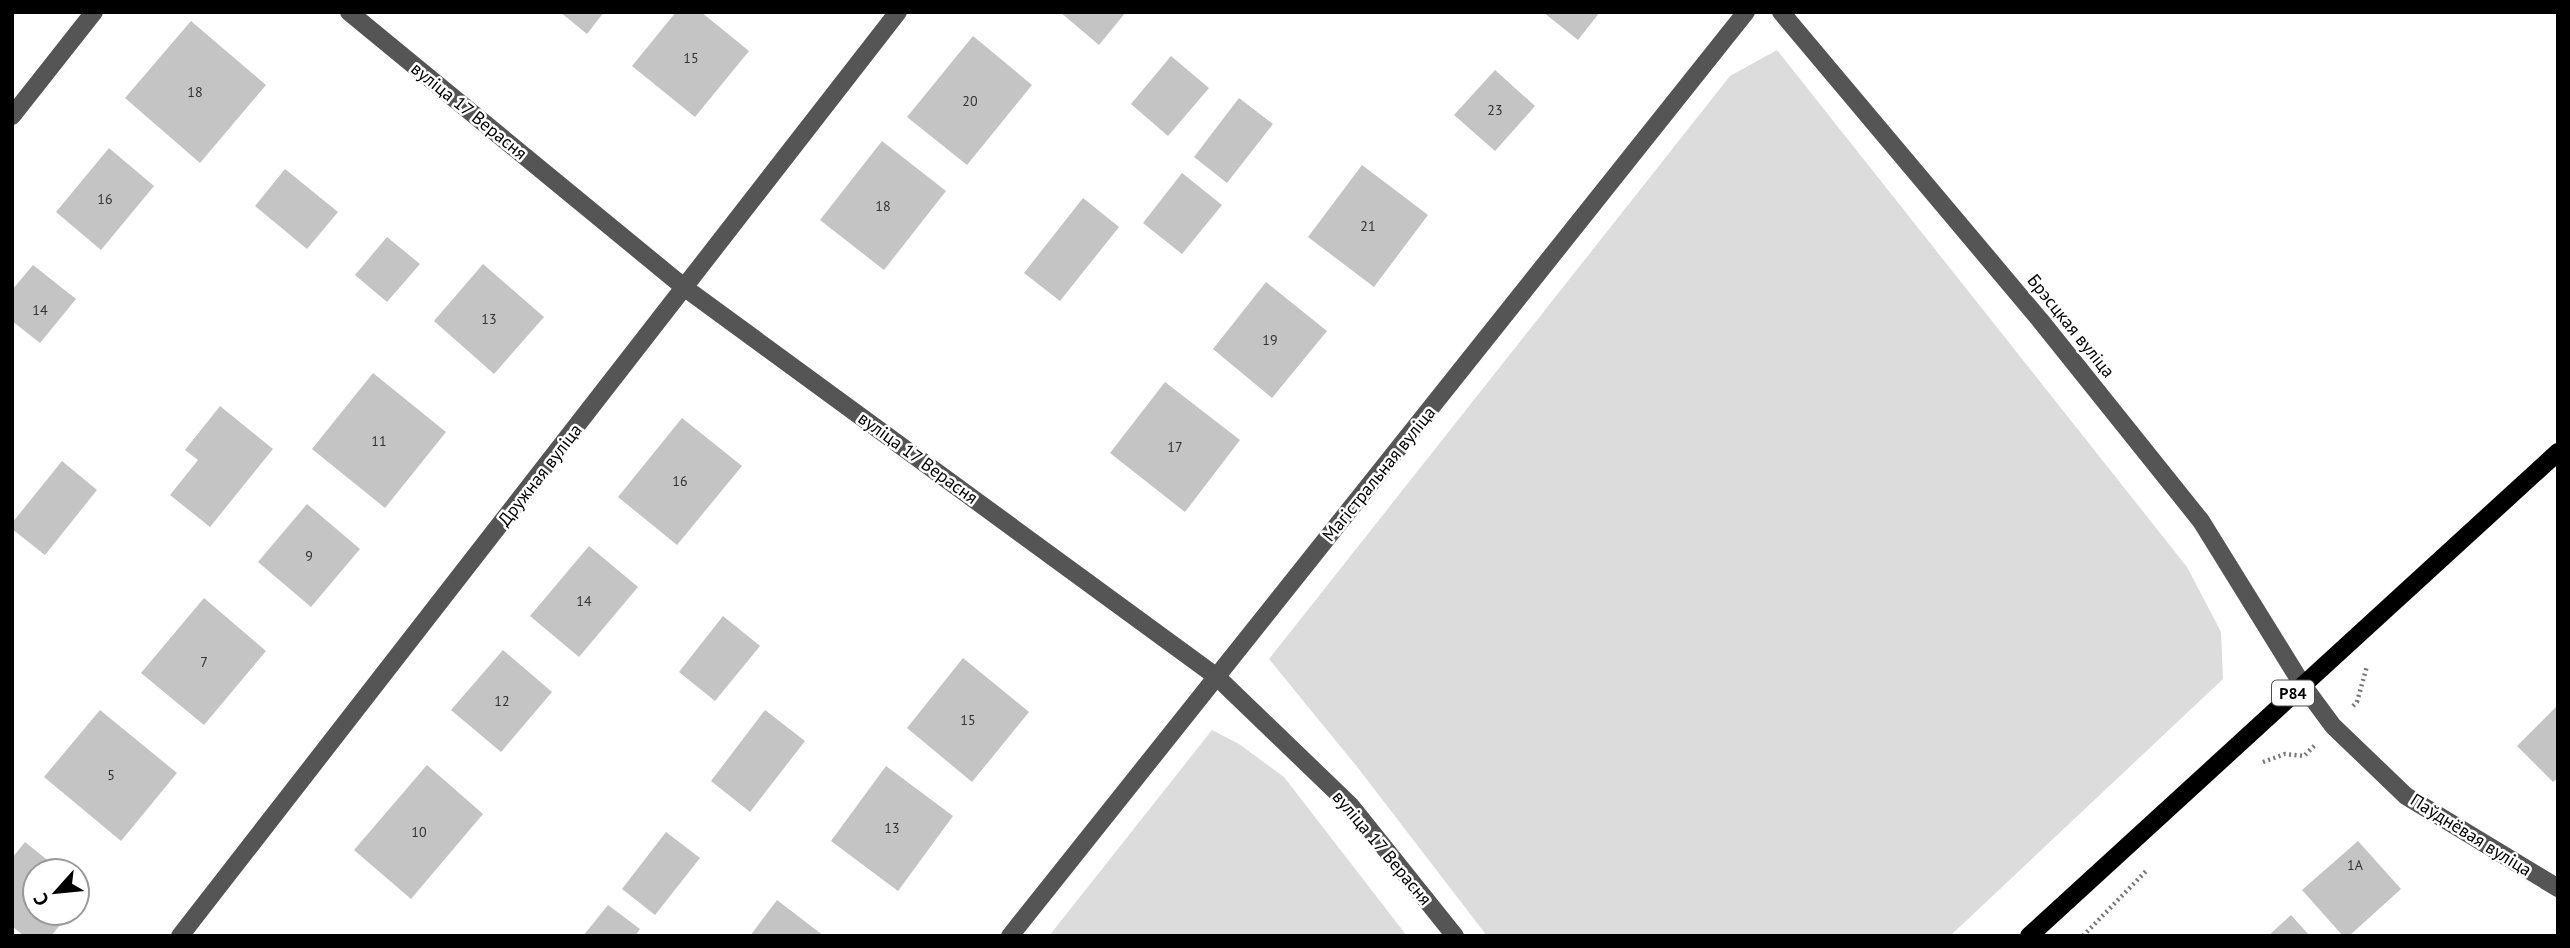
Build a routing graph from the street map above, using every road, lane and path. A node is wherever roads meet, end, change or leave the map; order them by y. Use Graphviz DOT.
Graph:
graph roads {
  1 [pos="94,12"];
  2 [pos="349,12"];
  3 [pos="898,12"];
  4 [pos="1746,12"];
  5 [pos="1781,12"];
  6 [pos="12,116"];
  7 [pos="685,288"];
  8 [pos="2558,452"];
  9 [pos="1217,677"];
  10 [pos="2302,684"];
  11 [pos="2558,888"];
  12 [pos="180,936"];
  13 [pos="1010,936"];
  14 [pos="1455,936"];
  15 [pos="2029,936"];
  1 -- 6 [label="street"];
  2 -- 7 [label="street, вуліца 17 Верасня"];
  3 -- 7 [label="street, Дружная вуліца"];
  4 -- 9 [label="street, Магістральная вуліца"];
  5 -- 10 [label="street, Брэсцкая вуліца"];
  7 -- 9 [label="street, вуліца 17 Верасня"];
  7 -- 12 [label="street, Дружная вуліца"];
  8 -- 10 [label="main road, Р84"];
  9 -- 13 [label="street, Магістральная вуліца"];
  9 -- 14 [label="street, вуліца 17 Верасня"];
  10 -- 11 [label="street, Паўднёвая вуліца"];
  10 -- 15 [label="main road, Р84"];
}
